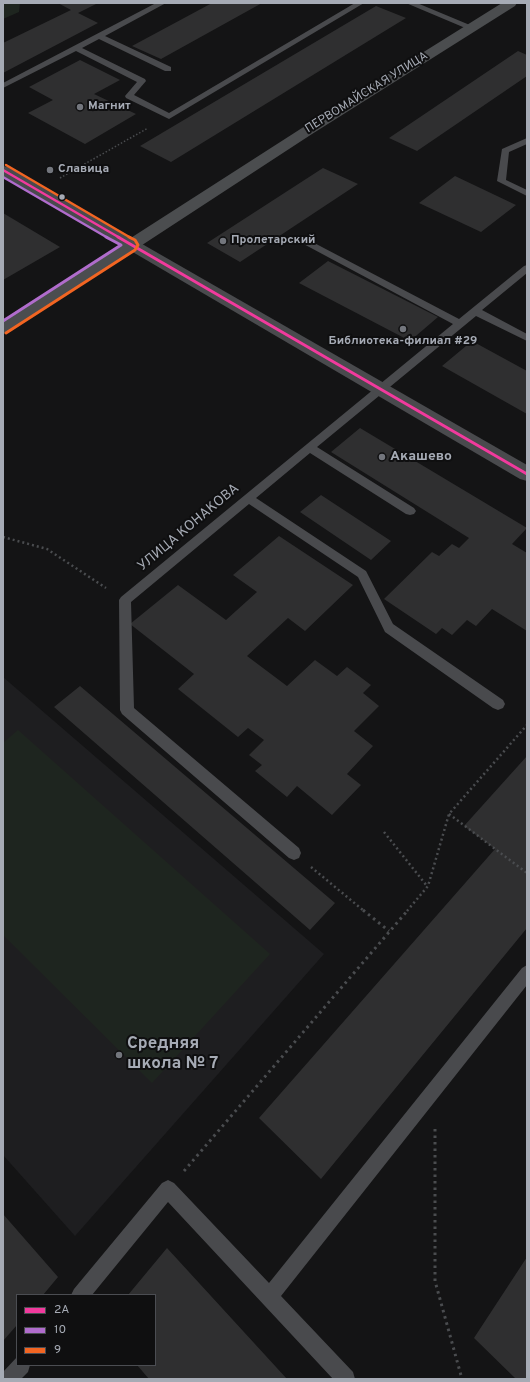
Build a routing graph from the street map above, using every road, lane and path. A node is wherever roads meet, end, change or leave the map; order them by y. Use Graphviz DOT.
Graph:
graph roads {
  1 [pos="162,3"];
  2 [pos="360,3"];
  3 [pos="410,3"];
  4 [pos="511,3"];
  5 [pos="472,28"];
  6 [pos="99,36"];
  7 [pos="76,48"];
  8 [pos="168,69"];
  9 [pos="3,86"];
  10 [pos="169,116"];
  11 [pos="527,141"];
  12 [pos="3,170"];
  13 [pos="54,181"];
  14 [pos="527,193"];
  15 [pos="301,239"];
  16 [pos="132,245"];
  17 [pos="527,268"];
  18 [pos="475,311"];
  19 [pos="460,323"];
  20 [pos="3,328"];
  21 [pos="527,338"];
  22 [pos="380,389"];
  23 [pos="309,447"];
  24 [pos="527,474"];
  25 [pos="248,498"];
  26 [pos="410,511"];
  27 [pos="3,537"];
  28 [pos="125,600"];
  29 [pos="498,704"];
  30 [pos="527,725"];
  31 [pos="449,814"];
  32 [pos="384,832"];
  33 [pos="294,853"];
  34 [pos="527,873"];
  35 [pos="428,886"];
  36 [pos="389,931"];
  37 [pos="527,973"];
  38 [pos="435,1087"];
  39 [pos="168,1189"];
  40 [pos="81,1294"];
  41 [pos="268,1297"];
  42 [pos="20,1366"];
  43 [pos="9,1379"];
  44 [pos="346,1379"];
  45 [pos="462,1379"];
  1 -- 6 [label="lane"];
  2 -- 10 [label="lane"];
  3 -- 5 [label="lane"];
  4 -- 5 [label="main road, ПЕРВОМАЙСКАЯ УЛИЦА"];
  5 -- 16 [label="main road, ПЕРВОМАЙСКАЯ УЛИЦА"];
  6 -- 7 [label="lane"];
  6 -- 8 [label="lane"];
  7 -- 9 [label="lane"];
  7 -- 10 [label="lane"];
  10 -- 13 [label="path"];
  11 -- 14 [label="lane"];
  12 -- 16 [label="street"];
  15 -- 19 [label="lane"];
  16 -- 20 [label="main road, ПЕРВОМАЙСКАЯ УЛИЦА"];
  16 -- 22 [label="street"];
  17 -- 18 [label="lane, УЛИЦА КОНАКОВА"];
  18 -- 19 [label="lane, УЛИЦА КОНАКОВА"];
  18 -- 21 [label="lane"];
  19 -- 22 [label="lane, УЛИЦА КОНАКОВА"];
  22 -- 23 [label="lane, УЛИЦА КОНАКОВА"];
  22 -- 24 [label="street"];
  23 -- 25 [label="lane, УЛИЦА КОНАКОВА"];
  23 -- 26 [label="lane"];
  25 -- 28 [label="lane, УЛИЦА КОНАКОВА"];
  25 -- 29 [label="lane"];
  27 -- 28 [label="path"];
  28 -- 33 [label="lane"];
  30 -- 31 [label="path"];
  31 -- 34 [label="path"];
  31 -- 35 [label="path"];
  32 -- 35 [label="path"];
  33 -- 36 [label="path"];
  35 -- 36 [label="path"];
  36 -- 39 [label="path"];
  37 -- 38 [label="lane"];
  38 -- 41 [label="lane"];
  38 -- 45 [label="path"];
  39 -- 40 [label="lane"];
  39 -- 41 [label="lane"];
  41 -- 44 [label="lane"];
  42 -- 43 [label="lane"];
}
